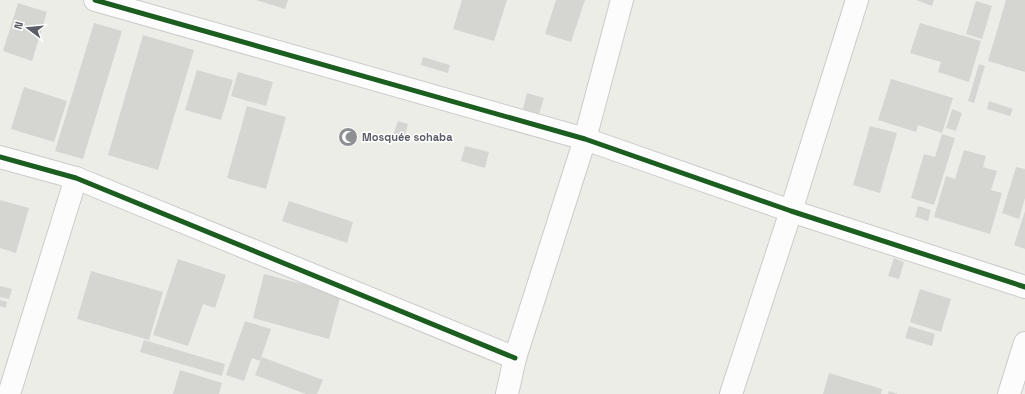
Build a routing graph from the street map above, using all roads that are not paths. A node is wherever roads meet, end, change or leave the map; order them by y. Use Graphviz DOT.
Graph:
graph roads {
  1 [pos="95,0"];
  2 [pos="622,0"];
  3 [pos="857,0"];
  4 [pos="585,139"];
  5 [pos="0,157"];
  6 [pos="76,178"];
  7 [pos="790,211"];
  8 [pos="1025,287"];
  9 [pos="1025,343"];
  10 [pos="515,358"];
  11 [pos="8,394"];
  12 [pos="507,394"];
  13 [pos="731,394"];
  14 [pos="1009,394"];
  1 -- 4 [label="street"];
  2 -- 4 [label="street"];
  3 -- 7 [label="street"];
  4 -- 7 [label="street"];
  4 -- 10 [label="street"];
  5 -- 6 [label="street"];
  6 -- 10 [label="street"];
  6 -- 11 [label="street"];
  7 -- 8 [label="street"];
  7 -- 13 [label="street"];
  9 -- 14 [label="street"];
  10 -- 12 [label="street"];
}
